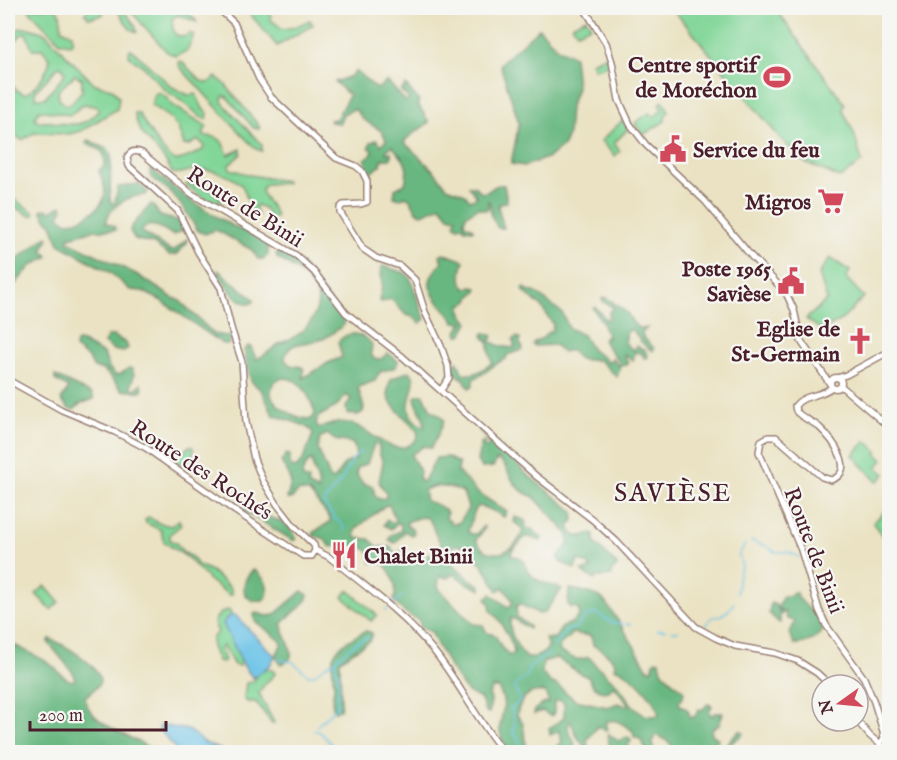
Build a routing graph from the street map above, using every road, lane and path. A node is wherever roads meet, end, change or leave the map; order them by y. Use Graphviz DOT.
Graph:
graph roads {
  1 [pos="218,8"];
  2 [pos="584,8"];
  3 [pos="890,351"];
  4 [pos="8,380"];
  5 [pos="836,382"];
  6 [pos="441,390"];
  7 [pos="890,428"];
  8 [pos="314,553"];
  9 [pos="817,673"];
  10 [pos="869,733"];
  11 [pos="880,744"];
  12 [pos="890,752"];
  13 [pos="504,753"];
  1 -- 6 [label="street"];
  2 -- 5 [label="street"];
  3 -- 5 [label="street"];
  4 -- 8 [label="street, Route des Rochés"];
  5 -- 7 [label="street"];
  5 -- 11 [label="street, Route de Binii"];
  6 -- 8 [label="street, Route de Binii"];
  6 -- 9 [label="street, Route de Binii"];
  8 -- 13 [label="street, Route de Binii"];
  10 -- 11 [label="street"];
  11 -- 12 [label="street"];
}
